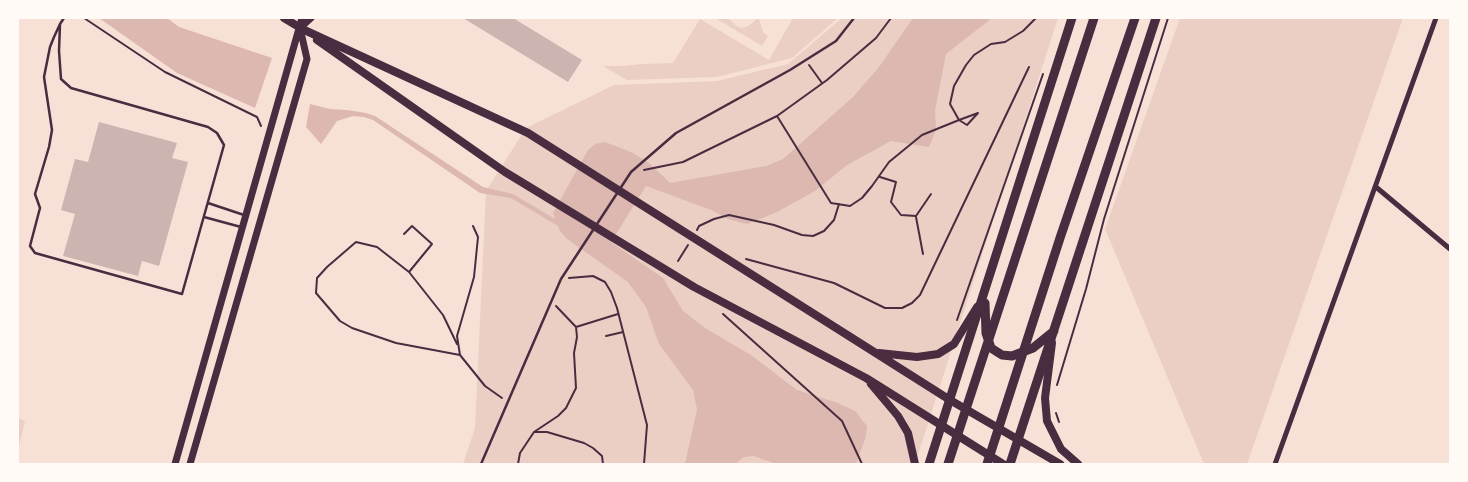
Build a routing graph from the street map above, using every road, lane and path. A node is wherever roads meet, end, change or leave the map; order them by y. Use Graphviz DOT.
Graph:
graph roads {
  1 [pos="64,18"];
  2 [pos="84,18"];
  3 [pos="284,18"];
  4 [pos="302,18"];
  5 [pos="312,18"];
  6 [pos="854,18"];
  7 [pos="891,18"];
  8 [pos="1036,18"];
  9 [pos="1072,18"];
  10 [pos="1094,18"];
  11 [pos="1134,18"];
  12 [pos="1156,18"];
  13 [pos="1168,18"];
  14 [pos="1436,18"];
  15 [pos="60,24"];
  16 [pos="300,28"];
  17 [pos="805,61"];
  18 [pos="1029,67"];
  19 [pos="1045,68"];
  20 [pos="822,84"];
  21 [pos="777,116"];
  22 [pos="959,120"];
  23 [pos="262,128"];
  24 [pos="630,174"];
  25 [pos="879,176"];
  26 [pos="1376,187"];
  27 [pos="931,194"];
  28 [pos="208,203"];
  29 [pos="838,204"];
  30 [pos="246,215"];
  31 [pos="916,216"];
  32 [pos="204,217"];
  33 [pos="473,226"];
  34 [pos="242,228"];
  35 [pos="695,233"];
  36 [pos="404,234"];
  37 [pos="691,240"];
  38 [pos="1450,249"];
  39 [pos="923,254"];
  40 [pos="742,258"];
  41 [pos="678,261"];
  42 [pos="409,272"];
  43 [pos="561,279"];
  44 [pos="984,295"];
  45 [pos="551,302"];
  46 [pos="618,314"];
  47 [pos="724,314"];
  48 [pos="957,322"];
  49 [pos="576,327"];
  50 [pos="1054,331"];
  51 [pos="623,332"];
  52 [pos="606,336"];
  53 [pos="458,346"];
  54 [pos="876,353"];
  55 [pos="460,355"];
  56 [pos="866,378"];
  57 [pos="1056,390"];
  58 [pos="950,400"];
  59 [pos="508,402"];
  60 [pos="1056,413"];
  61 [pos="942,426"];
  62 [pos="1050,428"];
  63 [pos="534,432"];
  64 [pos="1018,440"];
  65 [pos="175,464"];
  66 [pos="190,464"];
  67 [pos="481,464"];
  68 [pos="518,464"];
  69 [pos="603,464"];
  70 [pos="644,464"];
  71 [pos="862,464"];
  72 [pos="916,464"];
  73 [pos="929,464"];
  74 [pos="948,464"];
  75 [pos="987,464"];
  76 [pos="1003,464"];
  77 [pos="1010,464"];
  78 [pos="1060,464"];
  79 [pos="1078,464"];
  80 [pos="1275,464"];
  1 -- 15 [label="lane"];
  2 -- 23 [label="path"];
  3 -- 16 [label="main road"];
  4 -- 16 [label="street"];
  5 -- 16 [label="street"];
  6 -- 17 [label="lane"];
  7 -- 20 [label="path"];
  8 -- 22 [label="path"];
  9 -- 44 [label="highway"];
  10 -- 74 [label="highway"];
  11 -- 75 [label="highway"];
  12 -- 50 [label="highway"];
  13 -- 57 [label="path"];
  14 -- 26 [label="street"];
  15 -- 28 [label="lane"];
  15 -- 32 [label="lane"];
  16 -- 30 [label="street"];
  16 -- 54 [label="main road"];
  16 -- 56 [label="main road"];
  16 -- 66 [label="street"];
  17 -- 20 [label="path"];
  17 -- 24 [label="lane"];
  18 -- 40 [label="path"];
  19 -- 48 [label="path"];
  20 -- 21 [label="path"];
  21 -- 24 [label="path"];
  21 -- 29 [label="path"];
  22 -- 22 [label="path"];
  22 -- 25 [label="path"];
  24 -- 43 [label="lane"];
  25 -- 29 [label="path"];
  25 -- 31 [label="path"];
  26 -- 38 [label="street"];
  26 -- 80 [label="street"];
  27 -- 31 [label="path"];
  28 -- 30 [label="lane"];
  28 -- 32 [label="lane"];
  29 -- 35 [label="path"];
  30 -- 34 [label="street"];
  31 -- 39 [label="path"];
  32 -- 34 [label="lane"];
  33 -- 53 [label="path"];
  34 -- 65 [label="street"];
  36 -- 42 [label="path"];
  37 -- 41 [label="path"];
  42 -- 53 [label="path"];
  42 -- 55 [label="path"];
  43 -- 45 [label="lane"];
  43 -- 46 [label="path"];
  44 -- 50 [label="highway"];
  44 -- 54 [label="main road"];
  44 -- 58 [label="highway"];
  45 -- 49 [label="path"];
  45 -- 59 [label="lane"];
  46 -- 49 [label="path"];
  46 -- 51 [label="path"];
  47 -- 71 [label="path"];
  49 -- 63 [label="path"];
  50 -- 62 [label="main road"];
  50 -- 64 [label="highway"];
  51 -- 52 [label="path"];
  51 -- 70 [label="path"];
  53 -- 55 [label="path"];
  54 -- 58 [label="main road"];
  55 -- 59 [label="path"];
  56 -- 61 [label="main road"];
  56 -- 72 [label="main road"];
  58 -- 61 [label="highway"];
  58 -- 64 [label="main road"];
  59 -- 67 [label="lane"];
  60 -- 62 [label="path"];
  61 -- 73 [label="highway"];
  61 -- 76 [label="main road"];
  62 -- 79 [label="main road"];
  63 -- 68 [label="path"];
  63 -- 69 [label="path"];
  64 -- 77 [label="highway"];
  64 -- 78 [label="main road"];
}
